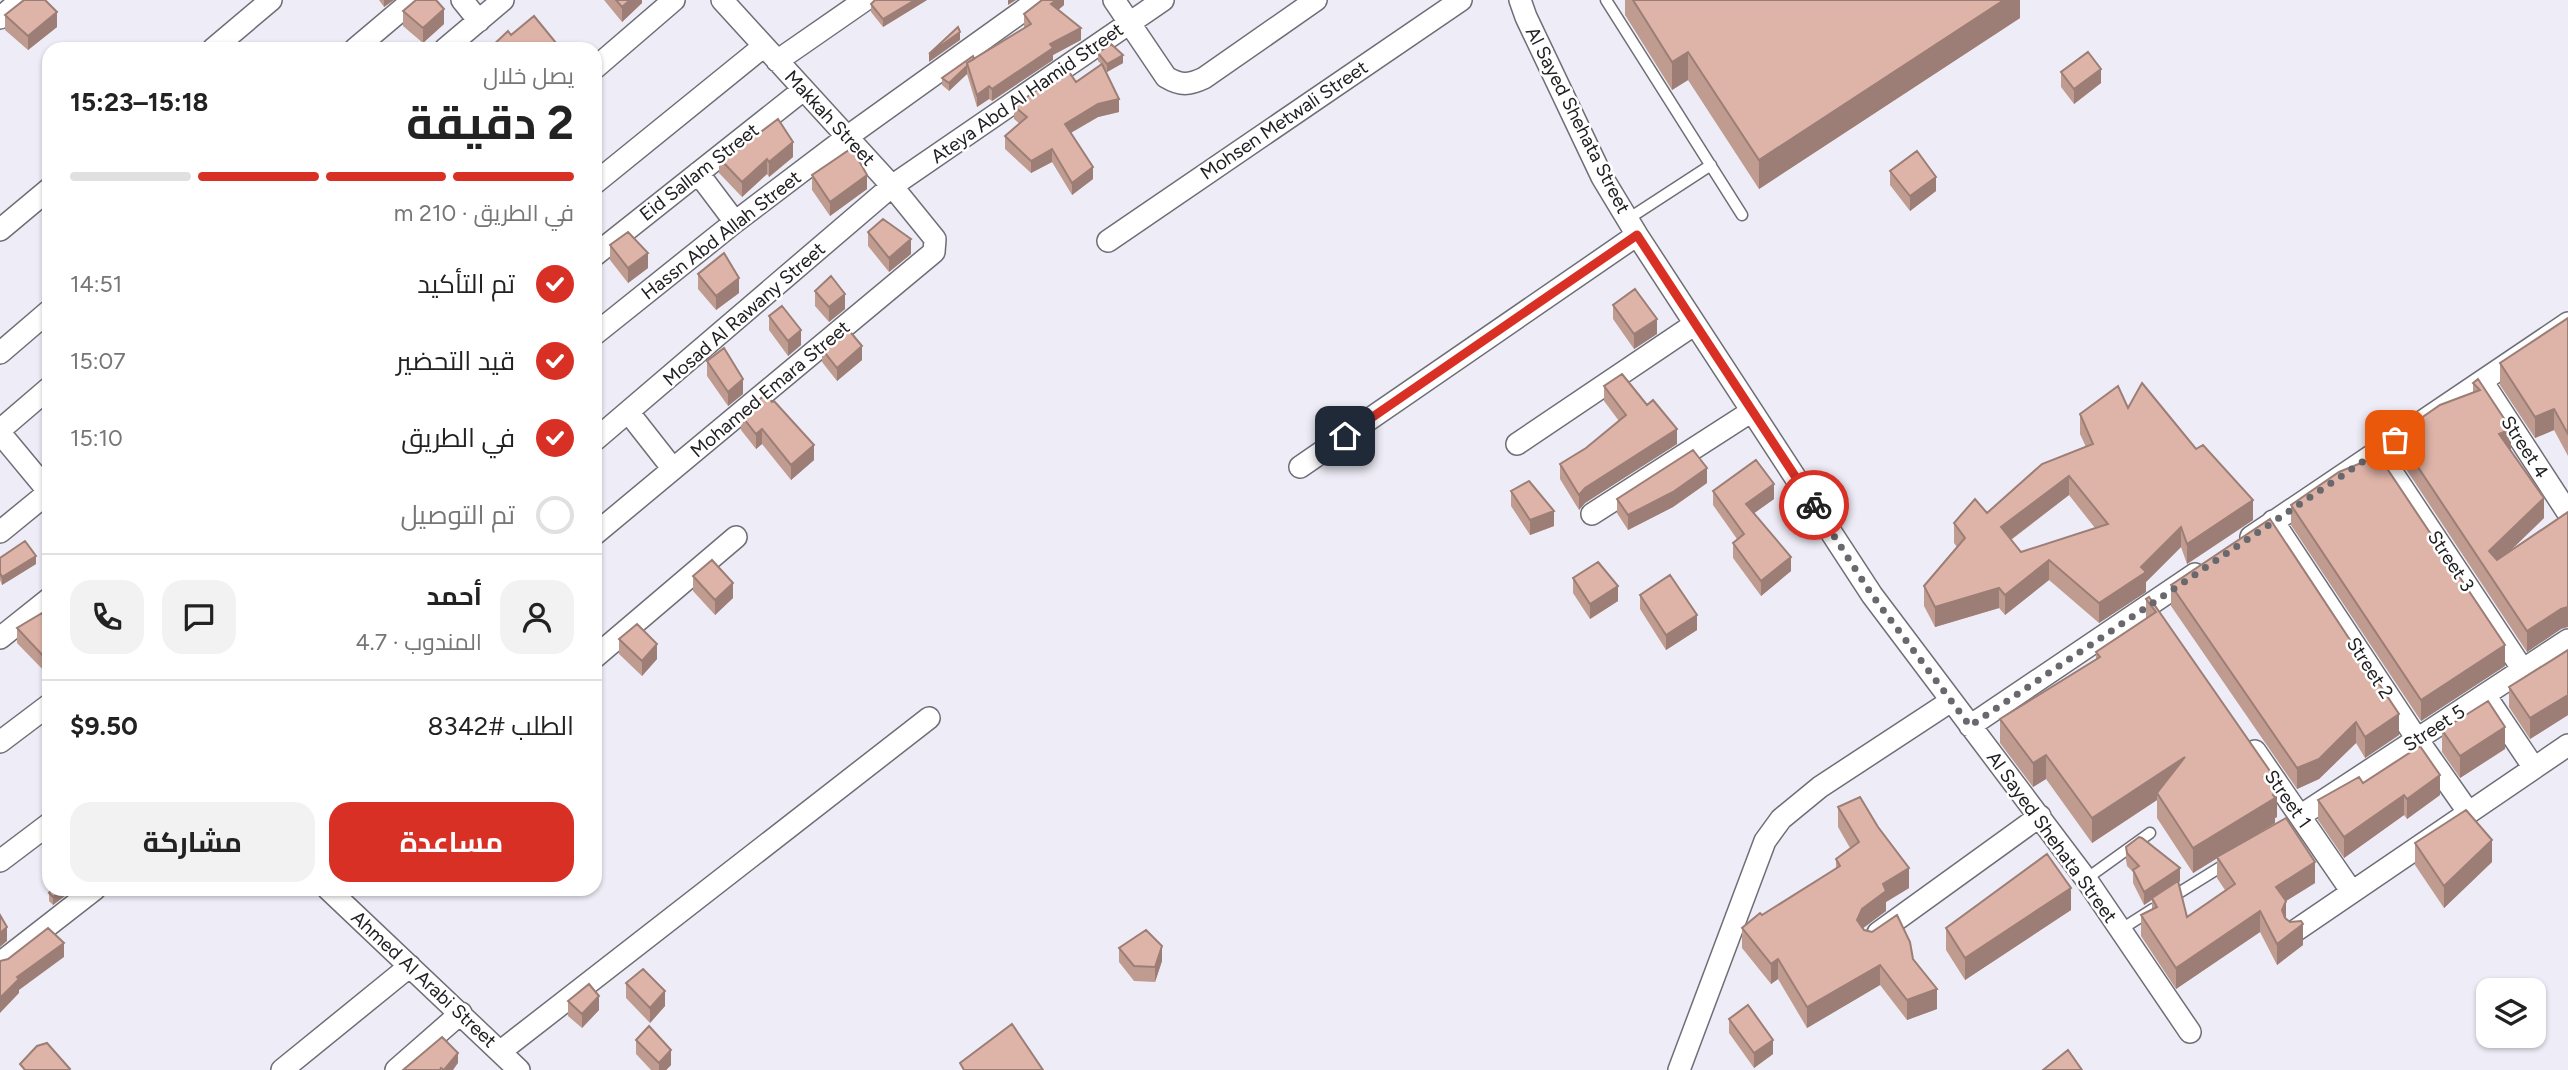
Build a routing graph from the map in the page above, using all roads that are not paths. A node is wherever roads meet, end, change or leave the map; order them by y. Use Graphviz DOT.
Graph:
graph roads {
  1 [pos="21,0"];
  2 [pos="271,0"];
  3 [pos="413,0"];
  4 [pos="462,0"];
  5 [pos="503,0"];
  6 [pos="674,0"];
  7 [pos="865,0"];
  8 [pos="1038,0"];
  9 [pos="1114,0"];
  10 [pos="1163,0"];
  11 [pos="1316,0"];
  12 [pos="1461,0"];
  13 [pos="1520,0"];
  14 [pos="1606,0"];
  15 [pos="730,3"];
  16 [pos="0,18"];
  17 [pos="479,21"];
  18 [pos="1129,23"];
  19 [pos="221,42"];
  20 [pos="363,42"];
  21 [pos="454,42"];
  22 [pos="770,53"];
  23 [pos="602,62"];
  24 [pos="803,90"];
  25 [pos="847,137"];
  26 [pos="1711,165"];
  27 [pos="698,173"];
  28 [pos="602,178"];
  29 [pos="892,186"];
  30 [pos="42,195"];
  31 [pos="1742,215"];
  32 [pos="735,222"];
  33 [pos="1632,227"];
  34 [pos="0,230"];
  35 [pos="935,239"];
  36 [pos="1108,241"];
  37 [pos="602,249"];
  38 [pos="42,318"];
  39 [pos="2568,323"];
  40 [pos="1695,324"];
  41 [pos="602,328"];
  42 [pos="0,354"];
  43 [pos="2482,381"];
  44 [pos="42,393"];
  45 [pos="1752,411"];
  46 [pos="629,413"];
  47 [pos="0,431"];
  48 [pos="602,434"];
  49 [pos="1517,444"];
  50 [pos="2378,451"];
  51 [pos="1300,467"];
  52 [pos="673,469"];
  53 [pos="42,483"];
  54 [pos="42,498"];
  55 [pos="2568,513"];
  56 [pos="1592,514"];
  57 [pos="2273,522"];
  58 [pos="602,528"];
  59 [pos="0,532"];
  60 [pos="736,537"];
  61 [pos="2231,550"];
  62 [pos="2210,564"];
  63 [pos="42,605"];
  64 [pos="0,638"];
  65 [pos="2565,649"];
  66 [pos="602,651"];
  67 [pos="2523,670"];
  68 [pos="2485,695"];
  69 [pos="1951,701"];
  70 [pos="42,710"];
  71 [pos="929,718"];
  72 [pos="1970,726"];
  73 [pos="2246,738"];
  74 [pos="2417,739"];
  75 [pos="0,742"];
  76 [pos="2568,745"];
  77 [pos="2534,768"];
  78 [pos="2469,813"];
  79 [pos="2040,816"];
  80 [pos="2295,820"];
  81 [pos="42,829"];
  82 [pos="2150,832"];
  83 [pos="2239,855"];
  84 [pos="0,862"];
  85 [pos="2087,878"];
  86 [pos="2352,892"];
  87 [pos="86,896"];
  88 [pos="335,896"];
  89 [pos="2120,930"];
  90 [pos="2295,931"];
  91 [pos="1870,939"];
  92 [pos="0,963"];
  93 [pos="410,966"];
  94 [pos="461,1013"];
  95 [pos="2190,1032"];
  96 [pos="501,1051"];
  97 [pos="282,1070"];
  98 [pos="396,1070"];
  99 [pos="519,1070"];
  100 [pos="1679,1070"];
  1 -- 16 [label="street"];
  2 -- 19 [label="street"];
  3 -- 20 [label="street"];
  4 -- 17 [label="street"];
  5 -- 17 [label="street"];
  6 -- 23 [label="street"];
  7 -- 22 [label="street"];
  8 -- 25 [label="street, Hassn Abd Allah Street"];
  9 -- 18 [label="street"];
  10 -- 18 [label="street, Ateya Abd Al Hamid Street"];
  11 -- 18 [label="street"];
  12 -- 36 [label="street, Mohsen Metwali Street"];
  13 -- 33 [label="street, Al Sayed Shehata Street"];
  14 -- 26 [label="lane"];
  15 -- 22 [label="street, Makkah Street"];
  17 -- 21 [label="street"];
  18 -- 29 [label="street, Ateya Abd Al Hamid Street"];
  22 -- 24 [label="street, Makkah Street"];
  22 -- 28 [label="street"];
  24 -- 25 [label="street, Makkah Street"];
  24 -- 27 [label="street, Eid Sallam Street"];
  25 -- 29 [label="street, Makkah Street"];
  25 -- 32 [label="street, Hassn Abd Allah Street"];
  26 -- 31 [label="lane"];
  26 -- 33 [label="lane"];
  27 -- 32 [label="street"];
  27 -- 37 [label="street, Eid Sallam Street"];
  29 -- 35 [label="street, Makkah Street"];
  29 -- 46 [label="street, Mosad Al Rawany Street"];
  30 -- 34 [label="street"];
  32 -- 41 [label="street, Hassn Abd Allah Street"];
  33 -- 40 [label="street, Al Sayed Shehata Street"];
  33 -- 51 [label="street"];
  35 -- 52 [label="street, Mohamed Emara Street"];
  38 -- 42 [label="street"];
  39 -- 43 [label="street"];
  40 -- 45 [label="street, Al Sayed Shehata Street"];
  40 -- 49 [label="street"];
  43 -- 50 [label="street"];
  43 -- 55 [label="street, Street 4"];
  44 -- 47 [label="street"];
  45 -- 56 [label="street"];
  45 -- 69 [label="street, Al Sayed Shehata Street"];
  46 -- 48 [label="street, Mosad Al Rawany Street"];
  46 -- 52 [label="street"];
  47 -- 53 [label="street"];
  50 -- 57 [label="street"];
  50 -- 67 [label="street, Street 3"];
  52 -- 58 [label="street, Mohamed Emara Street"];
  54 -- 59 [label="street"];
  57 -- 61 [label="street"];
  57 -- 74 [label="street, Street 2"];
  60 -- 66 [label="street"];
  62 -- 72 [label="street"];
  63 -- 64 [label="street"];
  65 -- 67 [label="street, Street 5"];
  67 -- 68 [label="street, Street 5"];
  68 -- 74 [label="street, Street 5"];
  68 -- 77 [label="street"];
  69 -- 72 [label="street, Al Sayed Shehata Street"];
  69 -- 100 [label="street"];
  70 -- 75 [label="street"];
  71 -- 96 [label="street"];
  72 -- 79 [label="street, Al Sayed Shehata Street"];
  73 -- 80 [label="street, Street 1"];
  74 -- 78 [label="street, Street 2"];
  74 -- 80 [label="street, Street 5"];
  76 -- 77 [label="street"];
  77 -- 78 [label="street"];
  78 -- 86 [label="street"];
  79 -- 85 [label="street, Al Sayed Shehata Street"];
  79 -- 91 [label="street"];
  80 -- 86 [label="street, Street 1"];
  81 -- 84 [label="street"];
  82 -- 85 [label="lane"];
  83 -- 89 [label="lane"];
  85 -- 89 [label="street, Al Sayed Shehata Street"];
  86 -- 90 [label="street"];
  87 -- 92 [label="street"];
  88 -- 93 [label="street, Ahmed Al Arabi Street"];
  89 -- 95 [label="street, Al Sayed Shehata Street"];
  93 -- 94 [label="street, Ahmed Al Arabi Street"];
  93 -- 97 [label="street"];
  94 -- 96 [label="street, Ahmed Al Arabi Street"];
  94 -- 98 [label="street"];
  96 -- 99 [label="street, Ahmed Al Arabi Street"];
}
